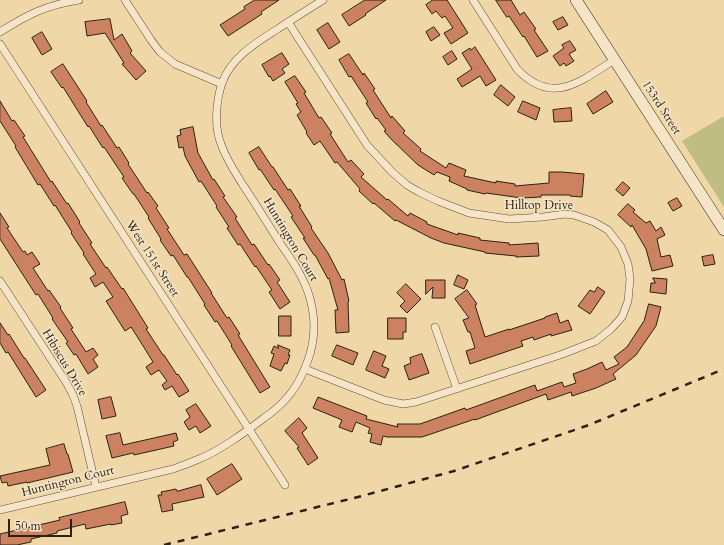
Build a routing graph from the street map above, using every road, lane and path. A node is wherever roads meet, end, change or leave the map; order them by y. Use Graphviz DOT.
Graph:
graph roads {
  1 [pos="79,0"];
  2 [pos="125,0"];
  3 [pos="323,0"];
  4 [pos="473,0"];
  5 [pos="576,0"];
  6 [pos="288,22"];
  7 [pos="0,32"];
  8 [pos="0,44"];
  9 [pos="614,60"];
  10 [pos="222,84"];
  11 [pos="724,230"];
  12 [pos="0,281"];
  13 [pos="435,327"];
  14 [pos="305,369"];
  15 [pos="457,389"];
  16 [pos="249,429"];
  17 [pos="285,485"];
  18 [pos="96,487"];
  19 [pos="0,510"];
  1 -- 7 [label="street"];
  2 -- 10 [label="street"];
  3 -- 6 [label="street, Huntington Court"];
  4 -- 9 [label="street"];
  5 -- 9 [label="street, 153rd Street"];
  6 -- 10 [label="street, Huntington Court"];
  6 -- 15 [label="street, Hilltop Drive"];
  8 -- 16 [label="street, West 151st Street"];
  9 -- 11 [label="street, 153rd Street"];
  10 -- 14 [label="street, Huntington Court"];
  12 -- 18 [label="street, Hibiscus Drive"];
  13 -- 15 [label="street"];
  14 -- 15 [label="street, Hilltop Drive"];
  14 -- 16 [label="street, Huntington Court"];
  16 -- 17 [label="street, West 151st Street"];
  16 -- 18 [label="street, Huntington Court"];
  18 -- 19 [label="street, Huntington Court"];
}
